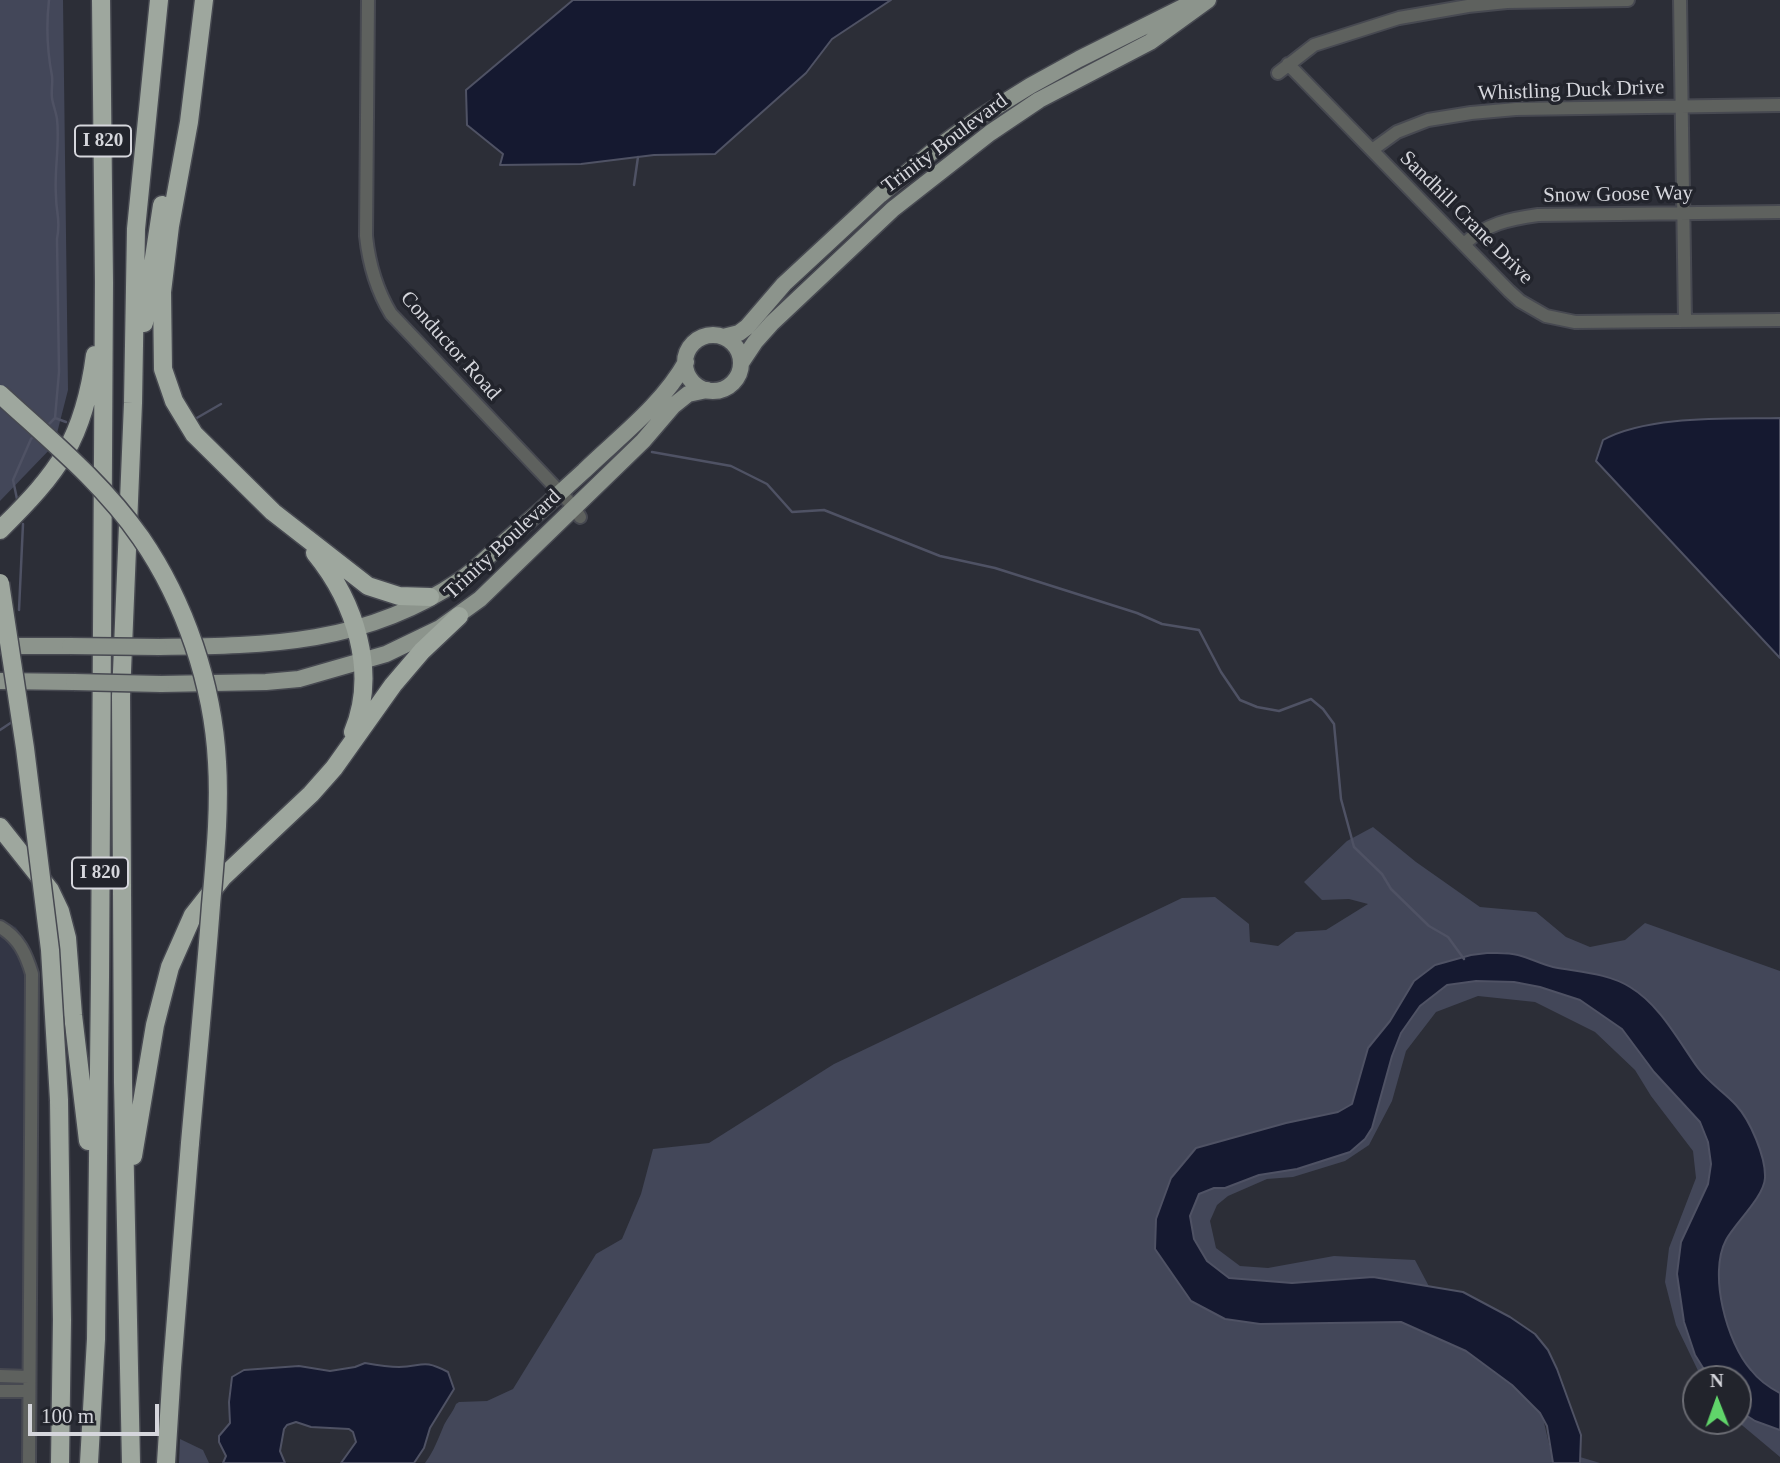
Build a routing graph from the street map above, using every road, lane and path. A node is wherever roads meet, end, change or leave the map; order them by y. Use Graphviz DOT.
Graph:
graph roads {
  1 [pos="101,0"];
  2 [pos="159,0"];
  3 [pos="204,0"];
  4 [pos="368,0"];
  5 [pos="1198,0"];
  6 [pos="1208,0"];
  7 [pos="1628,0"];
  8 [pos="1680,0"];
  9 [pos="1434,5"];
  10 [pos="193,82"];
  11 [pos="1780,105"];
  12 [pos="1681,106"];
  13 [pos="1372,150"];
  14 [pos="1780,212"];
  15 [pos="1682,213"];
  16 [pos="1464,244"];
  17 [pos="104,282"];
  18 [pos="1780,320"];
  19 [pos="1685,321"];
  20 [pos="723,337"];
  21 [pos="686,362"];
  22 [pos="741,363"];
  23 [pos="707,390"];
  24 [pos="0,394"];
  25 [pos="133,402"];
  26 [pos="560,494"];
  27 [pos="577,512"];
  28 [pos="295,529"];
  29 [pos="0,530"];
  30 [pos="0,583"];
  31 [pos="430,597"];
  32 [pos="459,616"];
  33 [pos="356,629"];
  34 [pos="0,646"];
  35 [pos="363,662"];
  36 [pos="0,681"];
  37 [pos="334,768"];
  38 [pos="0,827"];
  39 [pos="0,927"];
  40 [pos="96,1201"];
  41 [pos="126,1201"];
  42 [pos="0,1376"];
  43 [pos="29,1377"];
  44 [pos="0,1391"];
  45 [pos="29,1391"];
  46 [pos="29,1463"];
  47 [pos="60,1463"];
  48 [pos="89,1463"];
  49 [pos="131,1463"];
  50 [pos="166,1463"];
  1 -- 17 [label="highway, I 820"];
  2 -- 25 [label="highway, I 820"];
  3 -- 10 [label="highway"];
  4 -- 26 [label="street, Conductor Road"];
  5 -- 20 [label="main road, Trinity Boulevard"];
  6 -- 22 [label="main road, Trinity Boulevard"];
  7 -- 9 [label="street"];
  8 -- 12 [label="street"];
  9 -- 13 [label="street, Sandhill Crane Drive"];
  10 -- 25 [label="highway"];
  10 -- 28 [label="highway"];
  11 -- 12 [label="street, Whistling Duck Drive"];
  12 -- 13 [label="street, Whistling Duck Drive"];
  12 -- 15 [label="street"];
  13 -- 16 [label="street, Sandhill Crane Drive"];
  14 -- 15 [label="street, Snow Goose Way"];
  15 -- 16 [label="street, Snow Goose Way"];
  15 -- 19 [label="street"];
  16 -- 19 [label="street, Sandhill Crane Drive"];
  17 -- 29 [label="highway"];
  17 -- 40 [label="highway, I 820"];
  18 -- 19 [label="street, Sandhill Crane Drive"];
  20 -- 21 [label="main road, Trinity Boulevard"];
  20 -- 22 [label="main road"];
  21 -- 23 [label="main road"];
  21 -- 26 [label="main road, Trinity Boulevard"];
  22 -- 23 [label="main road, Trinity Boulevard"];
  23 -- 27 [label="main road, Trinity Boulevard"];
  24 -- 50 [label="highway, bridge"];
  25 -- 41 [label="highway, I 820"];
  26 -- 27 [label="street, Conductor Road"];
  26 -- 31 [label="main road, Trinity Boulevard"];
  27 -- 32 [label="main road, Trinity Boulevard"];
  28 -- 31 [label="highway"];
  28 -- 33 [label="highway"];
  30 -- 47 [label="highway, bridge"];
  31 -- 33 [label="main road, Trinity Boulevard"];
  32 -- 35 [label="main road, Trinity Boulevard"];
  32 -- 37 [label="highway"];
  33 -- 34 [label="main road, Trinity Boulevard, bridge"];
  33 -- 35 [label="highway"];
  35 -- 36 [label="main road, Trinity Boulevard, bridge"];
  35 -- 37 [label="highway"];
  37 -- 41 [label="highway"];
  38 -- 40 [label="highway"];
  39 -- 43 [label="street"];
  40 -- 48 [label="highway, I 820"];
  41 -- 49 [label="highway, I 820"];
  42 -- 43 [label="street"];
  43 -- 45 [label="street"];
  44 -- 45 [label="street"];
  45 -- 46 [label="street"];
}
